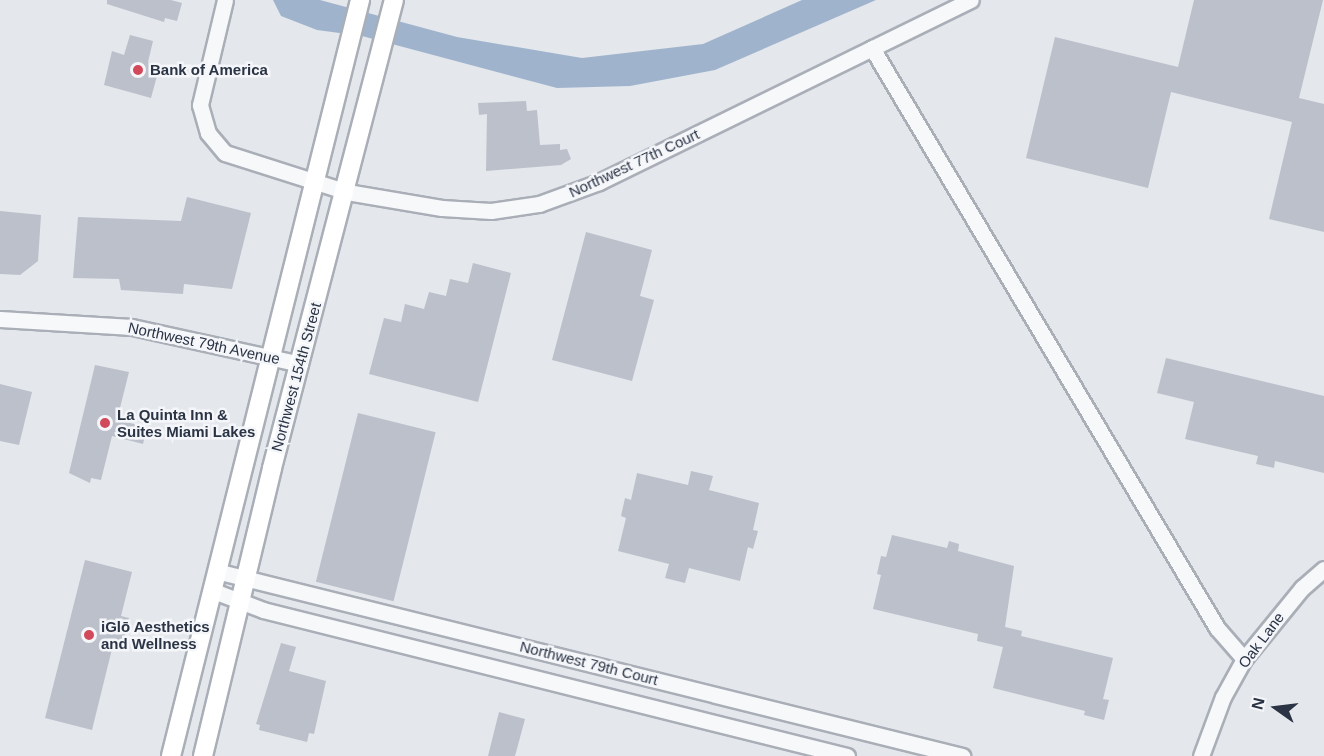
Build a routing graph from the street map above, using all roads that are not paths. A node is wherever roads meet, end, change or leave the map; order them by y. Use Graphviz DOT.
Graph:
graph roads {
  1 [pos="225,0"];
  2 [pos="971,0"];
  3 [pos="359,3"];
  4 [pos="392,7"];
  5 [pos="872,48"];
  6 [pos="314,184"];
  7 [pos="346,192"];
  8 [pos="0,319"];
  9 [pos="270,357"];
  10 [pos="300,364"];
  11 [pos="1324,569"];
  12 [pos="216,571"];
  13 [pos="245,578"];
  14 [pos="211,590"];
  15 [pos="239,601"];
  16 [pos="1244,659"];
  17 [pos="171,756"];
  18 [pos="203,756"];
  19 [pos="848,756"];
  20 [pos="962,756"];
  21 [pos="1201,756"];
  1 -- 6 [label="street, Northwest 77th Court"];
  2 -- 5 [label="street, Northwest 77th Court"];
  3 -- 6 [label="main road, Northwest 154th Street"];
  4 -- 7 [label="main road, Northwest 154th Street"];
  5 -- 7 [label="street, Northwest 77th Court"];
  5 -- 16 [label="street"];
  6 -- 7 [label="street, Northwest 77th Court"];
  6 -- 9 [label="main road, Northwest 154th Street"];
  7 -- 10 [label="main road, Northwest 154th Street"];
  8 -- 9 [label="street, Northwest 79th Avenue"];
  9 -- 10 [label="street, Northwest 79th Avenue"];
  9 -- 12 [label="main road, Northwest 154th Street"];
  10 -- 13 [label="main road, Northwest 154th Street"];
  11 -- 16 [label="street, Oak Lane"];
  12 -- 13 [label="street, Northwest 79th Court"];
  12 -- 14 [label="main road, Northwest 154th Street"];
  13 -- 15 [label="main road, Northwest 154th Street"];
  13 -- 20 [label="street, Northwest 79th Court"];
  14 -- 15 [label="street, Northwest 79th Court"];
  14 -- 17 [label="main road, Northwest 154th Street"];
  15 -- 18 [label="main road, Northwest 154th Street"];
  15 -- 19 [label="street, Northwest 79th Court"];
  16 -- 21 [label="street, Oak Lane"];
}
